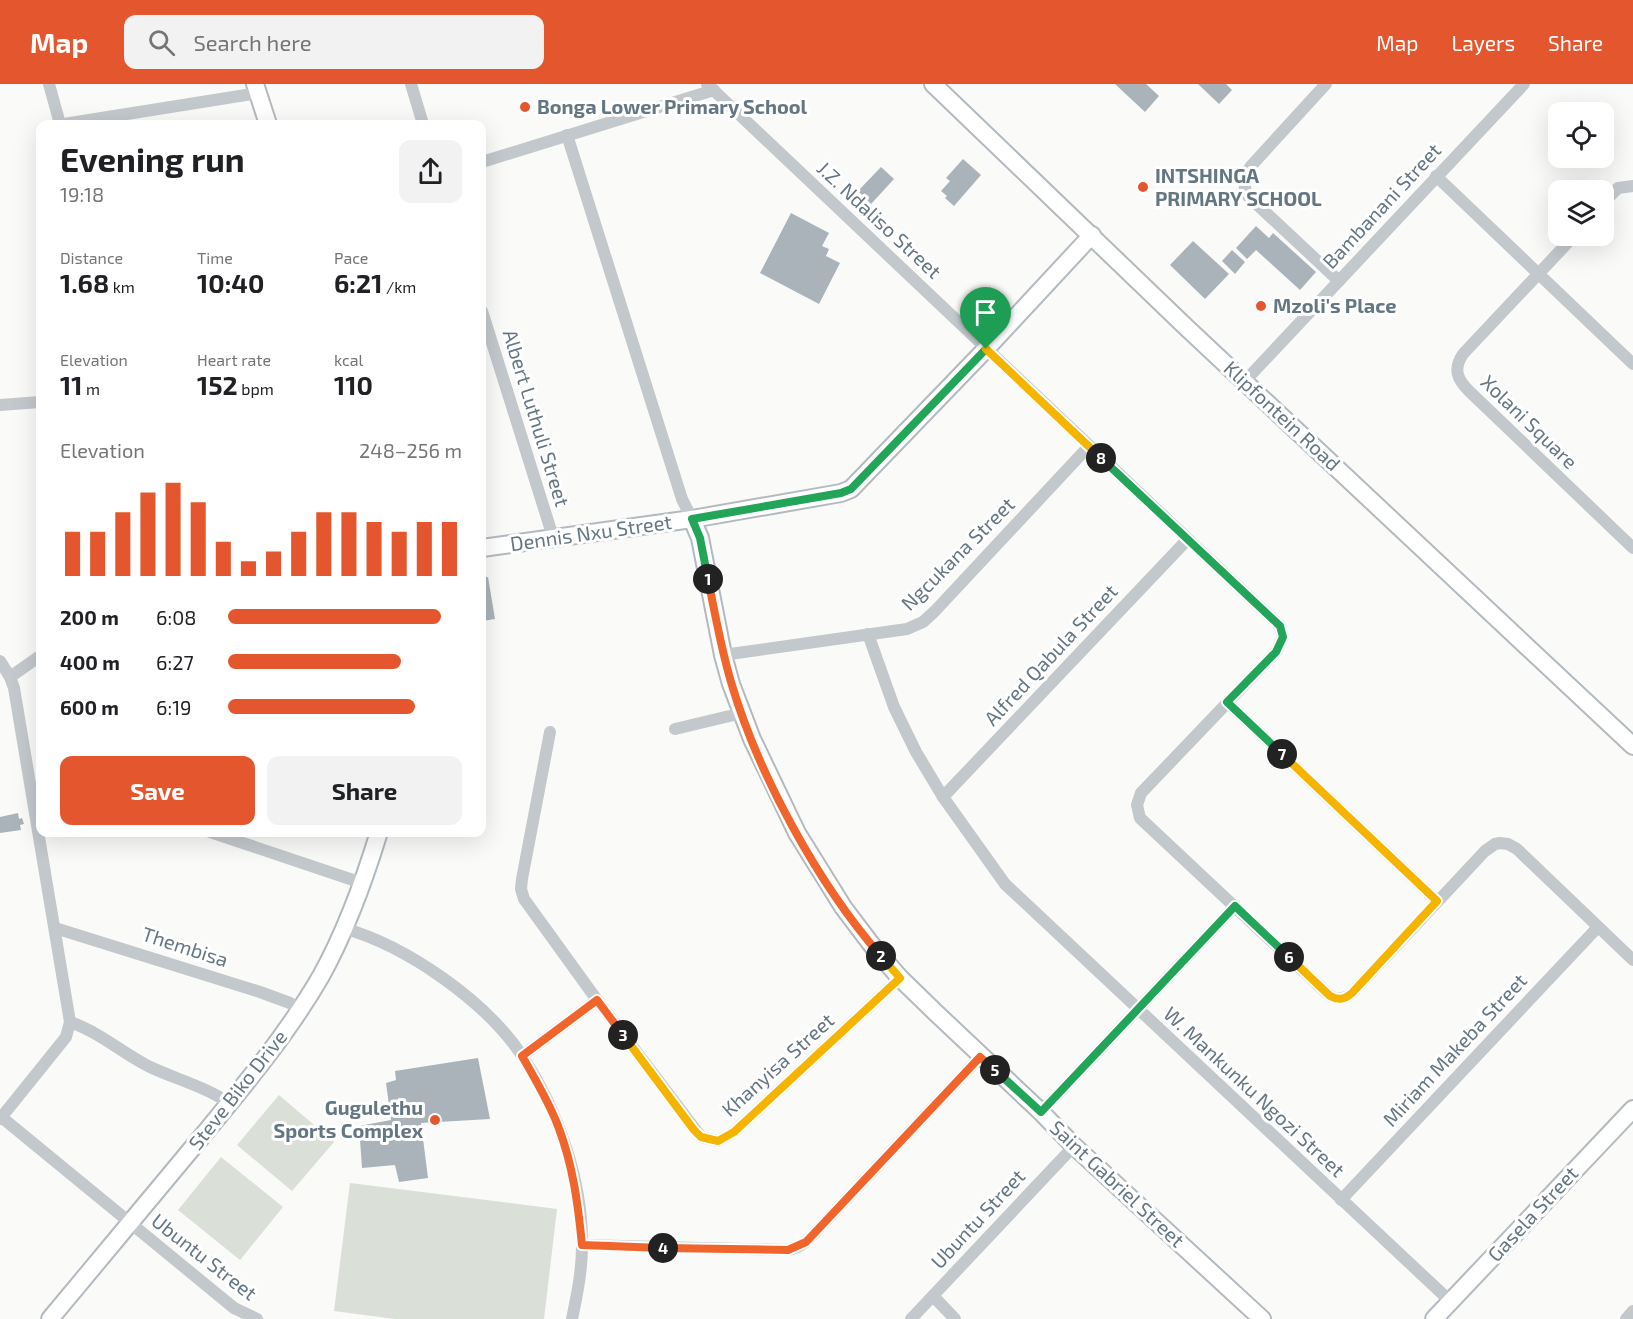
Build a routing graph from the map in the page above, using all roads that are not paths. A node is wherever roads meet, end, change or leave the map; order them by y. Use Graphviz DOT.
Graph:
graph roads {
  1 [pos="49,84"];
  2 [pos="411,84"];
  3 [pos="933,84"];
  4 [pos="1326,84"];
  5 [pos="1524,84"];
  6 [pos="710,87"];
  7 [pos="257,88"];
  8 [pos="61,120"];
  9 [pos="84,120"];
  10 [pos="267,120"];
  11 [pos="422,120"];
  12 [pos="567,135"];
  13 [pos="486,161"];
  14 [pos="1436,176"];
  15 [pos="1633,186"];
  16 [pos="1614,192"];
  17 [pos="1092,235"];
  18 [pos="1565,246"];
  19 [pos="1538,275"];
  20 [pos="1339,281"];
  21 [pos="486,324"];
  22 [pos="986,349"];
  23 [pos="1633,364"];
  24 [pos="1245,381"];
  25 [pos="36,402"];
  26 [pos="0,405"];
  27 [pos="1089,446"];
  28 [pos="692,519"];
  29 [pos="553,537"];
  30 [pos="1187,540"];
  31 [pos="486,547"];
  32 [pos="1633,548"];
  33 [pos="868,634"];
  34 [pos="723,655"];
  35 [pos="36,659"];
  36 [pos="0,661"];
  37 [pos="10,677"];
  38 [pos="1227,702"];
  39 [pos="742,713"];
  40 [pos="675,729"];
  41 [pos="549,732"];
  42 [pos="1633,746"];
  43 [pos="35,779"];
  44 [pos="943,797"];
  45 [pos="43,837"];
  46 [pos="225,837"];
  47 [pos="377,837"];
  48 [pos="362,883"];
  49 [pos="1437,901"];
  50 [pos="1235,906"];
  51 [pos="1598,927"];
  52 [pos="55,928"];
  53 [pos="343,928"];
  54 [pos="1633,960"];
  55 [pos="900,978"];
  56 [pos="597,1000"];
  57 [pos="1137,1009"];
  58 [pos="300,1011"];
  59 [pos="70,1022"];
  60 [pos="522,1056"];
  61 [pos="980,1057"];
  62 [pos="229,1103"];
  63 [pos="1633,1109"];
  64 [pos="1041,1112"];
  65 [pos="0,1118"];
  66 [pos="1074,1146"];
  67 [pos="1341,1200"];
  68 [pos="130,1224"];
  69 [pos="582,1245"];
  70 [pos="933,1296"];
  71 [pos="1450,1301"];
  72 [pos="1633,1311"];
  73 [pos="50,1319"];
  74 [pos="256,1319"];
  75 [pos="572,1319"];
  76 [pos="911,1319"];
  77 [pos="955,1319"];
  78 [pos="1262,1319"];
  79 [pos="1434,1319"];
  80 [pos="1626,1319"];
  1 -- 8 [label="street"];
  2 -- 11 [label="street"];
  3 -- 17 [label="street, Klipfontein Road"];
  4 -- 20 [label="street"];
  5 -- 14 [label="street, Bambanani Street"];
  6 -- 12 [label="street"];
  6 -- 22 [label="street, J.Z. Ndaliso Street"];
  7 -- 9 [label="street"];
  7 -- 10 [label="street"];
  12 -- 13 [label="street"];
  12 -- 28 [label="street"];
  14 -- 19 [label="street"];
  14 -- 20 [label="street, Bambanani Street"];
  15 -- 16 [label="street"];
  17 -- 22 [label="street, Dennis Nxu Street"];
  17 -- 24 [label="street, Klipfontein Road"];
  18 -- 19 [label="street, Xolani Square"];
  19 -- 23 [label="street"];
  19 -- 32 [label="street, Xolani Square"];
  20 -- 24 [label="street, Bambanani Street"];
  21 -- 29 [label="street, Albert Luthuli Street"];
  22 -- 27 [label="street, J.Z. Ndaliso Street"];
  22 -- 28 [label="street, Dennis Nxu Street"];
  24 -- 42 [label="street, Klipfontein Road"];
  25 -- 26 [label="street"];
  27 -- 30 [label="street, J.Z. Ndaliso Street"];
  27 -- 33 [label="street, Ngcukana Street"];
  28 -- 29 [label="street, Dennis Nxu Street"];
  28 -- 34 [label="street, Saint Gabriel Street"];
  29 -- 31 [label="street, Dennis Nxu Street"];
  30 -- 38 [label="street, J.Z. Ndaliso Street"];
  30 -- 44 [label="street, Alfred Qabula Street"];
  33 -- 34 [label="street, Ngcukana Street"];
  33 -- 44 [label="street, W. Mankunku Ngozi Street"];
  34 -- 39 [label="street, Saint Gabriel Street"];
  35 -- 37 [label="street"];
  36 -- 37 [label="street"];
  37 -- 43 [label="street"];
  38 -- 49 [label="street"];
  38 -- 50 [label="street"];
  39 -- 40 [label="street"];
  39 -- 55 [label="street, Saint Gabriel Street"];
  41 -- 56 [label="street, Khanyisa Street"];
  44 -- 57 [label="street, W. Mankunku Ngozi Street"];
  45 -- 52 [label="street"];
  46 -- 48 [label="street"];
  47 -- 48 [label="street, Steve Biko Drive"];
  48 -- 53 [label="street, Steve Biko Drive"];
  49 -- 50 [label="street"];
  49 -- 51 [label="street"];
  50 -- 57 [label="street"];
  51 -- 54 [label="street"];
  51 -- 67 [label="street, Miriam Makeba Street"];
  52 -- 58 [label="street, Thembisa"];
  52 -- 59 [label="street"];
  53 -- 58 [label="street, Steve Biko Drive"];
  53 -- 60 [label="street"];
  55 -- 56 [label="street, Khanyisa Street"];
  55 -- 61 [label="street, Saint Gabriel Street"];
  56 -- 60 [label="street"];
  57 -- 64 [label="street"];
  57 -- 67 [label="street, W. Mankunku Ngozi Street"];
  58 -- 62 [label="street, Steve Biko Drive"];
  59 -- 62 [label="street"];
  59 -- 65 [label="street"];
  60 -- 69 [label="street"];
  61 -- 64 [label="street, Saint Gabriel Street"];
  61 -- 69 [label="street"];
  62 -- 68 [label="street, Steve Biko Drive"];
  63 -- 71 [label="street, Gasela Street"];
  64 -- 66 [label="street, Saint Gabriel Street"];
  65 -- 68 [label="street, Ubuntu Street"];
  66 -- 70 [label="street, Ubuntu Street"];
  66 -- 78 [label="street, Saint Gabriel Street"];
  67 -- 71 [label="street, W. Mankunku Ngozi Street"];
  68 -- 73 [label="street, Steve Biko Drive"];
  68 -- 74 [label="street, Ubuntu Street"];
  69 -- 75 [label="street"];
  70 -- 76 [label="street, Ubuntu Street"];
  70 -- 77 [label="street"];
  71 -- 79 [label="street, Gasela Street"];
  72 -- 80 [label="street"];
}
